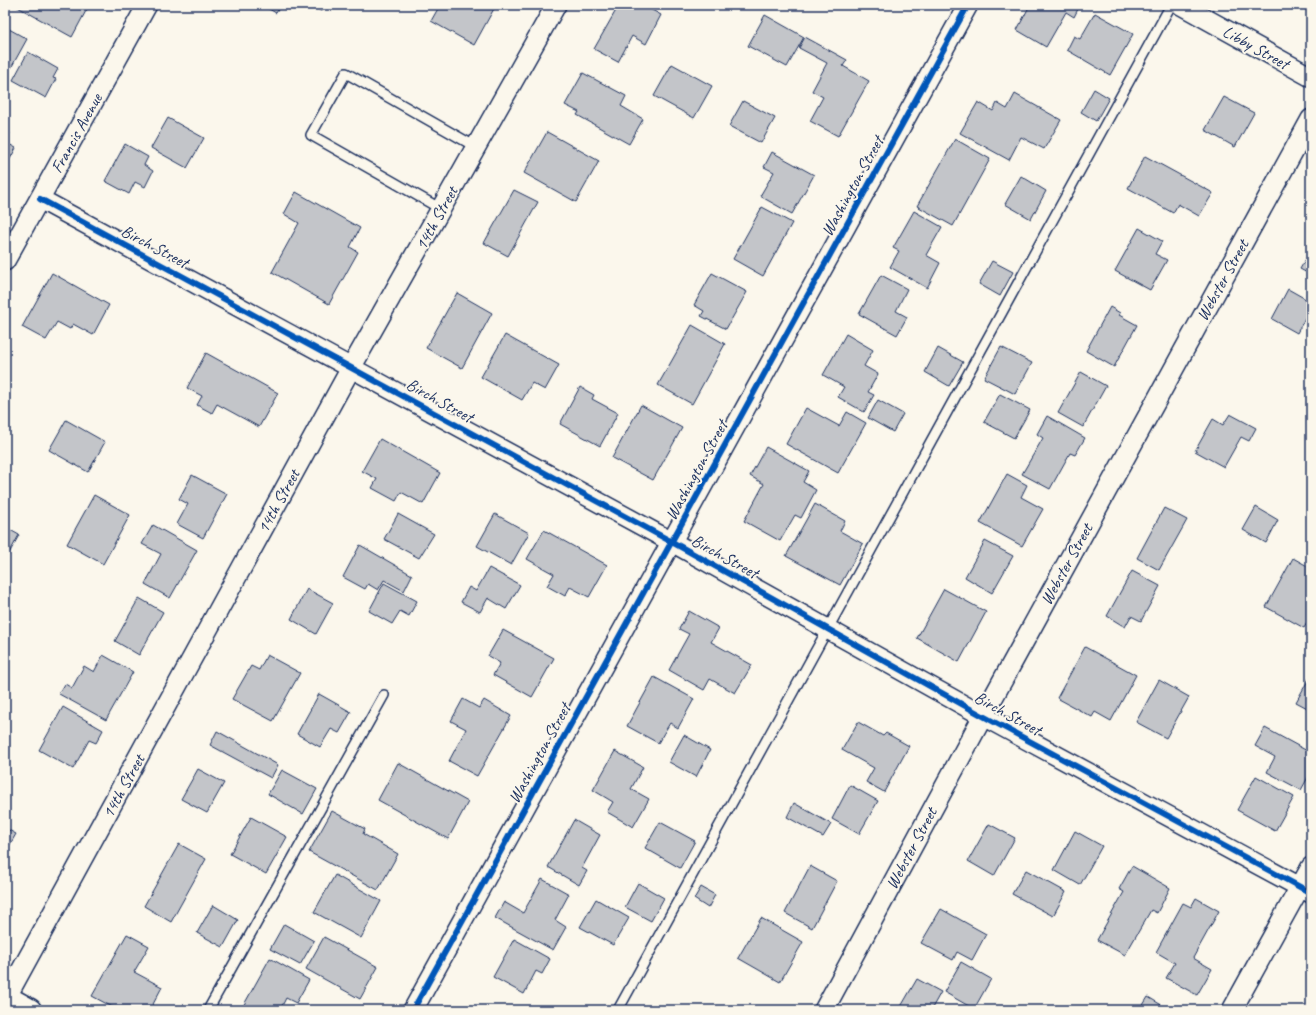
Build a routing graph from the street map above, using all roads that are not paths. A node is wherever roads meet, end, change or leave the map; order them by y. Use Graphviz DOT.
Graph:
graph roads {
  1 [pos="147,5"];
  2 [pos="556,5"];
  3 [pos="968,5"];
  4 [pos="1171,5"];
  5 [pos="1181,5"];
  6 [pos="1311,77"];
  7 [pos="1311,119"];
  8 [pos="476,147"];
  9 [pos="40,199"];
  10 [pos="441,209"];
  11 [pos="5,261"];
  12 [pos="351,368"];
  13 [pos="672,542"];
  14 [pos="828,629"];
  15 [pos="384,695"];
  16 [pos="983,716"];
  17 [pos="1311,867"];
  18 [pos="1306,890"];
  19 [pos="6,998"];
  20 [pos="30,1010"];
  21 [pos="208,1010"];
  22 [pos="413,1010"];
  23 [pos="618,1010"];
  24 [pos="824,1010"];
  25 [pos="1232,1010"];
  1 -- 9 [label="street, Francis Avenue"];
  2 -- 8 [label="street, 14th Street"];
  3 -- 13 [label="street, Washington Street"];
  4 -- 14 [label="lane"];
  5 -- 6 [label="street, Libby Street"];
  7 -- 16 [label="street, Webster Street"];
  8 -- 10 [label="street, 14th Street"];
  8 -- 10 [label="lane"];
  9 -- 11 [label="street, Francis Avenue"];
  9 -- 12 [label="street, Birch Street"];
  10 -- 12 [label="street, 14th Street"];
  12 -- 13 [label="street, Birch Street"];
  12 -- 19 [label="street, 14th Street"];
  13 -- 14 [label="street, Birch Street"];
  13 -- 22 [label="street, Washington Street"];
  14 -- 16 [label="street, Birch Street"];
  14 -- 23 [label="lane"];
  15 -- 21 [label="lane"];
  16 -- 18 [label="street, Birch Street"];
  16 -- 24 [label="street, Webster Street"];
  17 -- 18 [label="street"];
  18 -- 25 [label="street"];
  19 -- 20 [label="street"];
}
